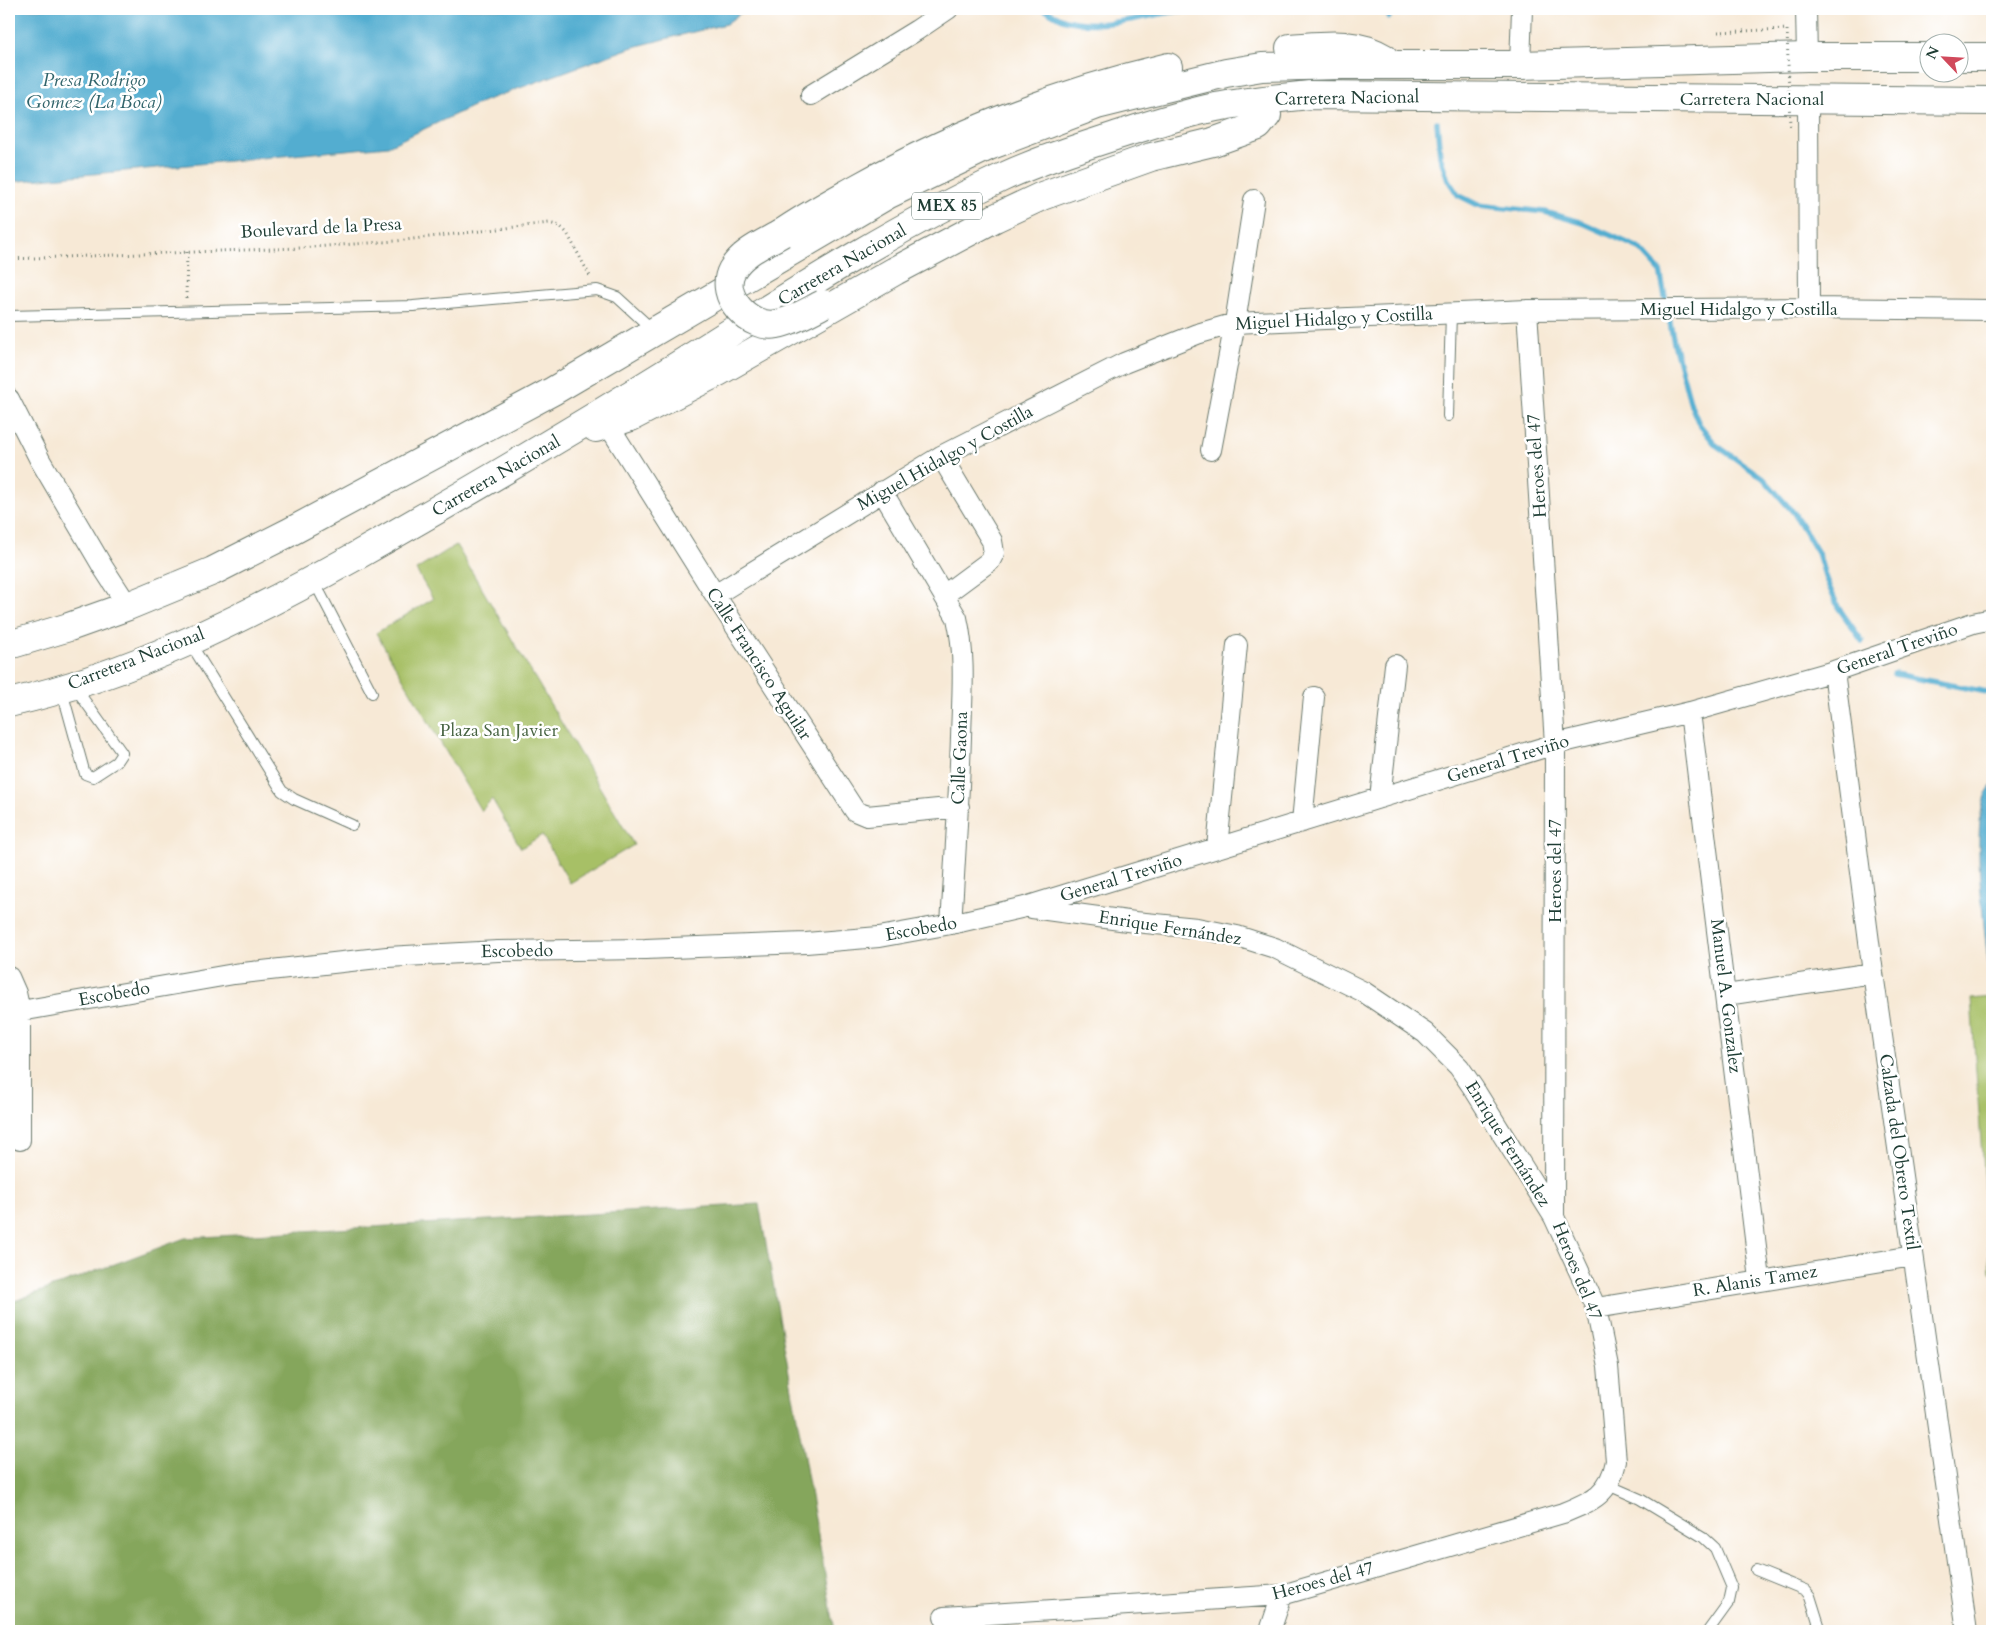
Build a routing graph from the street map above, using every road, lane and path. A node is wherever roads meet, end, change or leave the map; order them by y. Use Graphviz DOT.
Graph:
graph roads {
  1 [pos="948,9"];
  2 [pos="1522,9"];
  3 [pos="1806,9"];
  4 [pos="1718,32"];
  5 [pos="1807,57"];
  6 [pos="1918,57"];
  7 [pos="1968,57"];
  8 [pos="1992,57"];
  9 [pos="1393,65"];
  10 [pos="1520,65"];
  11 [pos="1310,95"];
  12 [pos="811,96"];
  13 [pos="1808,100"];
  14 [pos="1992,101"];
  15 [pos="1267,115"];
  16 [pos="1790,127"];
  17 [pos="1254,200"];
  18 [pos="187,251"];
  19 [pos="9,258"];
  20 [pos="597,290"];
  21 [pos="1809,308"];
  22 [pos="1527,310"];
  23 [pos="1992,310"];
  24 [pos="185,311"];
  25 [pos="1450,313"];
  26 [pos="9,316"];
  27 [pos="1235,323"];
  28 [pos="654,330"];
  29 [pos="9,399"];
  30 [pos="1448,416"];
  31 [pos="609,426"];
  32 [pos="575,430"];
  33 [pos="1211,450"];
  34 [pos="941,456"];
  35 [pos="882,492"];
  36 [pos="313,580"];
  37 [pos="715,595"];
  38 [pos="944,595"];
  39 [pos="128,606"];
  40 [pos="1992,619"];
  41 [pos="188,640"];
  42 [pos="9,645"];
  43 [pos="1237,645"];
  44 [pos="1395,665"];
  45 [pos="1834,671"];
  46 [pos="68,687"];
  47 [pos="372,693"];
  48 [pos="1314,697"];
  49 [pos="9,703"];
  50 [pos="1690,712"];
  51 [pos="1556,744"];
  52 [pos="1380,798"];
  53 [pos="959,807"];
  54 [pos="1302,822"];
  55 [pos="352,825"];
  56 [pos="1217,848"];
  57 [pos="1025,907"];
  58 [pos="952,924"];
  59 [pos="1873,973"];
  60 [pos="9,977"];
  61 [pos="1726,995"];
  62 [pos="14,1012"];
  63 [pos="20,1140"];
  64 [pos="1554,1217"];
  65 [pos="1913,1256"];
  66 [pos="1760,1279"];
  67 [pos="1596,1308"];
  68 [pos="1608,1485"];
  69 [pos="1756,1570"];
  70 [pos="1282,1595"];
  71 [pos="944,1617"];
  72 [pos="1270,1631"];
  73 [pos="1708,1631"];
  74 [pos="1821,1631"];
  75 [pos="1967,1631"];
  1 -- 12 [label="street"];
  2 -- 10 [label="street"];
  3 -- 5 [label="street"];
  4 -- 16 [label="path, bridge"];
  5 -- 6 [label="highway, Carretera Nacional / MEX 85"];
  5 -- 10 [label="highway, Carretera Nacional / MEX 85"];
  7 -- 8 [label="highway"];
  9 -- 10 [label="highway, Carretera Nacional / MEX 85"];
  9 -- 15 [label="highway, MEX 85, bridge"];
  9 -- 28 [label="highway, Carretera Nacional / MEX 85"];
  11 -- 13 [label="highway, Carretera Nacional / MEX 85"];
  11 -- 15 [label="highway, MEX 85"];
  11 -- 32 [label="highway, Carretera Nacional / MEX 85"];
  13 -- 14 [label="highway, Carretera Nacional / MEX 85"];
  13 -- 21 [label="street"];
  15 -- 31 [label="highway, MEX 85"];
  17 -- 27 [label="street"];
  18 -- 19 [label="path, Boulevard de la Presa"];
  18 -- 20 [label="path, Boulevard de la Presa"];
  18 -- 24 [label="path"];
  20 -- 24 [label="lane"];
  20 -- 28 [label="lane"];
  21 -- 22 [label="street, Miguel Hidalgo y Costilla"];
  21 -- 23 [label="street, Miguel Hidalgo y Costilla"];
  22 -- 25 [label="street, Miguel Hidalgo y Costilla"];
  22 -- 51 [label="street, Heroes del 47"];
  24 -- 26 [label="lane"];
  25 -- 27 [label="street, Miguel Hidalgo y Costilla"];
  25 -- 30 [label="lane"];
  27 -- 33 [label="street"];
  27 -- 34 [label="street, Miguel Hidalgo y Costilla"];
  28 -- 39 [label="highway, Carretera Nacional / MEX 85"];
  29 -- 39 [label="street"];
  31 -- 32 [label="highway, MEX 85"];
  31 -- 37 [label="street, Calle Francisco Aguilar"];
  32 -- 36 [label="highway, Carretera Nacional / MEX 85"];
  34 -- 35 [label="street, Miguel Hidalgo y Costilla"];
  34 -- 38 [label="street"];
  35 -- 37 [label="street, Miguel Hidalgo y Costilla"];
  35 -- 38 [label="street, Calle Gaona"];
  36 -- 41 [label="highway, Carretera Nacional / MEX 85"];
  36 -- 47 [label="lane"];
  37 -- 53 [label="street, Calle Francisco Aguilar"];
  38 -- 53 [label="street, Calle Gaona"];
  39 -- 42 [label="highway, Carretera Nacional / MEX 85"];
  40 -- 45 [label="street, General Treviño"];
  41 -- 46 [label="highway, Carretera Nacional / MEX 85"];
  41 -- 55 [label="lane"];
  43 -- 56 [label="street"];
  44 -- 52 [label="street"];
  45 -- 50 [label="street, General Treviño"];
  45 -- 59 [label="street, Calzada del Obrero Textil"];
  46 -- 46 [label="lane"];
  46 -- 49 [label="highway, Carretera Nacional / MEX 85"];
  48 -- 54 [label="street"];
  50 -- 51 [label="street, General Treviño"];
  50 -- 61 [label="street, Manuel A. Gonzalez"];
  51 -- 52 [label="street, General Treviño"];
  51 -- 64 [label="street, Heroes del 47"];
  52 -- 54 [label="street, General Treviño"];
  53 -- 58 [label="street, Calle Gaona"];
  54 -- 56 [label="street, General Treviño"];
  56 -- 57 [label="street, General Treviño"];
  57 -- 58 [label="street, Escobedo"];
  57 -- 64 [label="street, Enrique Fernández"];
  58 -- 62 [label="street, Escobedo"];
  59 -- 61 [label="street"];
  59 -- 65 [label="street, Calzada del Obrero Textil"];
  60 -- 62 [label="street"];
  61 -- 66 [label="street, Manuel A. Gonzalez"];
  62 -- 63 [label="street"];
  64 -- 67 [label="street, Heroes del 47"];
  65 -- 66 [label="street, R. Alanis Tamez"];
  65 -- 75 [label="street, Calzada del Obrero Textil"];
  66 -- 67 [label="street, R. Alanis Tamez"];
  67 -- 68 [label="street, Heroes del 47"];
  68 -- 70 [label="street, Heroes del 47"];
  68 -- 73 [label="lane"];
  69 -- 74 [label="lane"];
  70 -- 71 [label="street, Heroes del 47"];
  70 -- 72 [label="street"];
}
